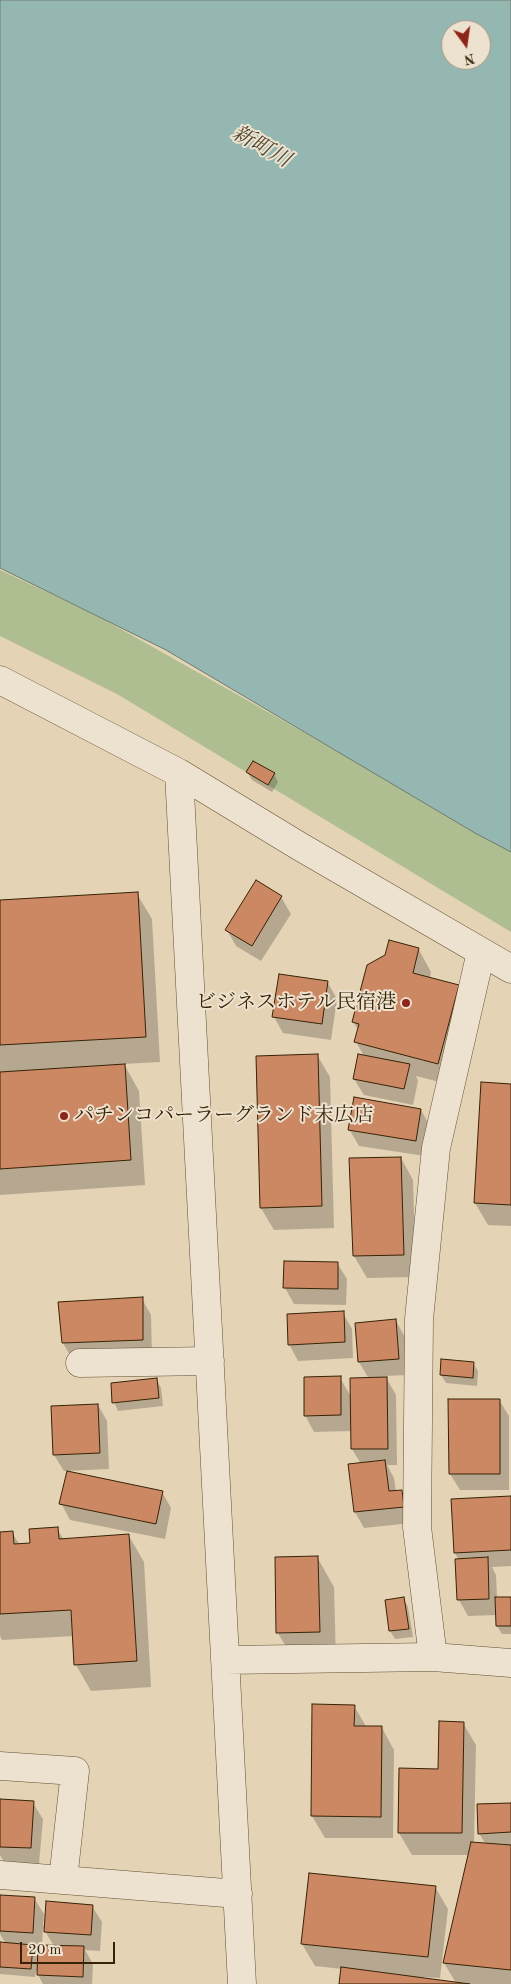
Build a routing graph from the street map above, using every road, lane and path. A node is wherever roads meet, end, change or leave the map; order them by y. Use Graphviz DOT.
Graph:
graph roads {
  1 [pos="0,680"];
  2 [pos="179,773"];
  3 [pos="481,952"];
  4 [pos="511,969"];
  5 [pos="210,1361"];
  6 [pos="80,1364"];
  7 [pos="433,1657"];
  8 [pos="225,1660"];
  9 [pos="511,1663"];
  10 [pos="0,1766"];
  11 [pos="0,1875"];
  12 [pos="64,1880"];
  13 [pos="238,1894"];
  14 [pos="242,1984"];
  1 -- 2 [label="street"];
  2 -- 3 [label="street"];
  2 -- 5 [label="street"];
  3 -- 4 [label="street"];
  3 -- 7 [label="street"];
  5 -- 6 [label="street"];
  5 -- 8 [label="street"];
  7 -- 8 [label="street"];
  7 -- 9 [label="street"];
  8 -- 13 [label="street"];
  10 -- 12 [label="street"];
  11 -- 12 [label="street"];
  12 -- 13 [label="street"];
  13 -- 14 [label="street"];
}
